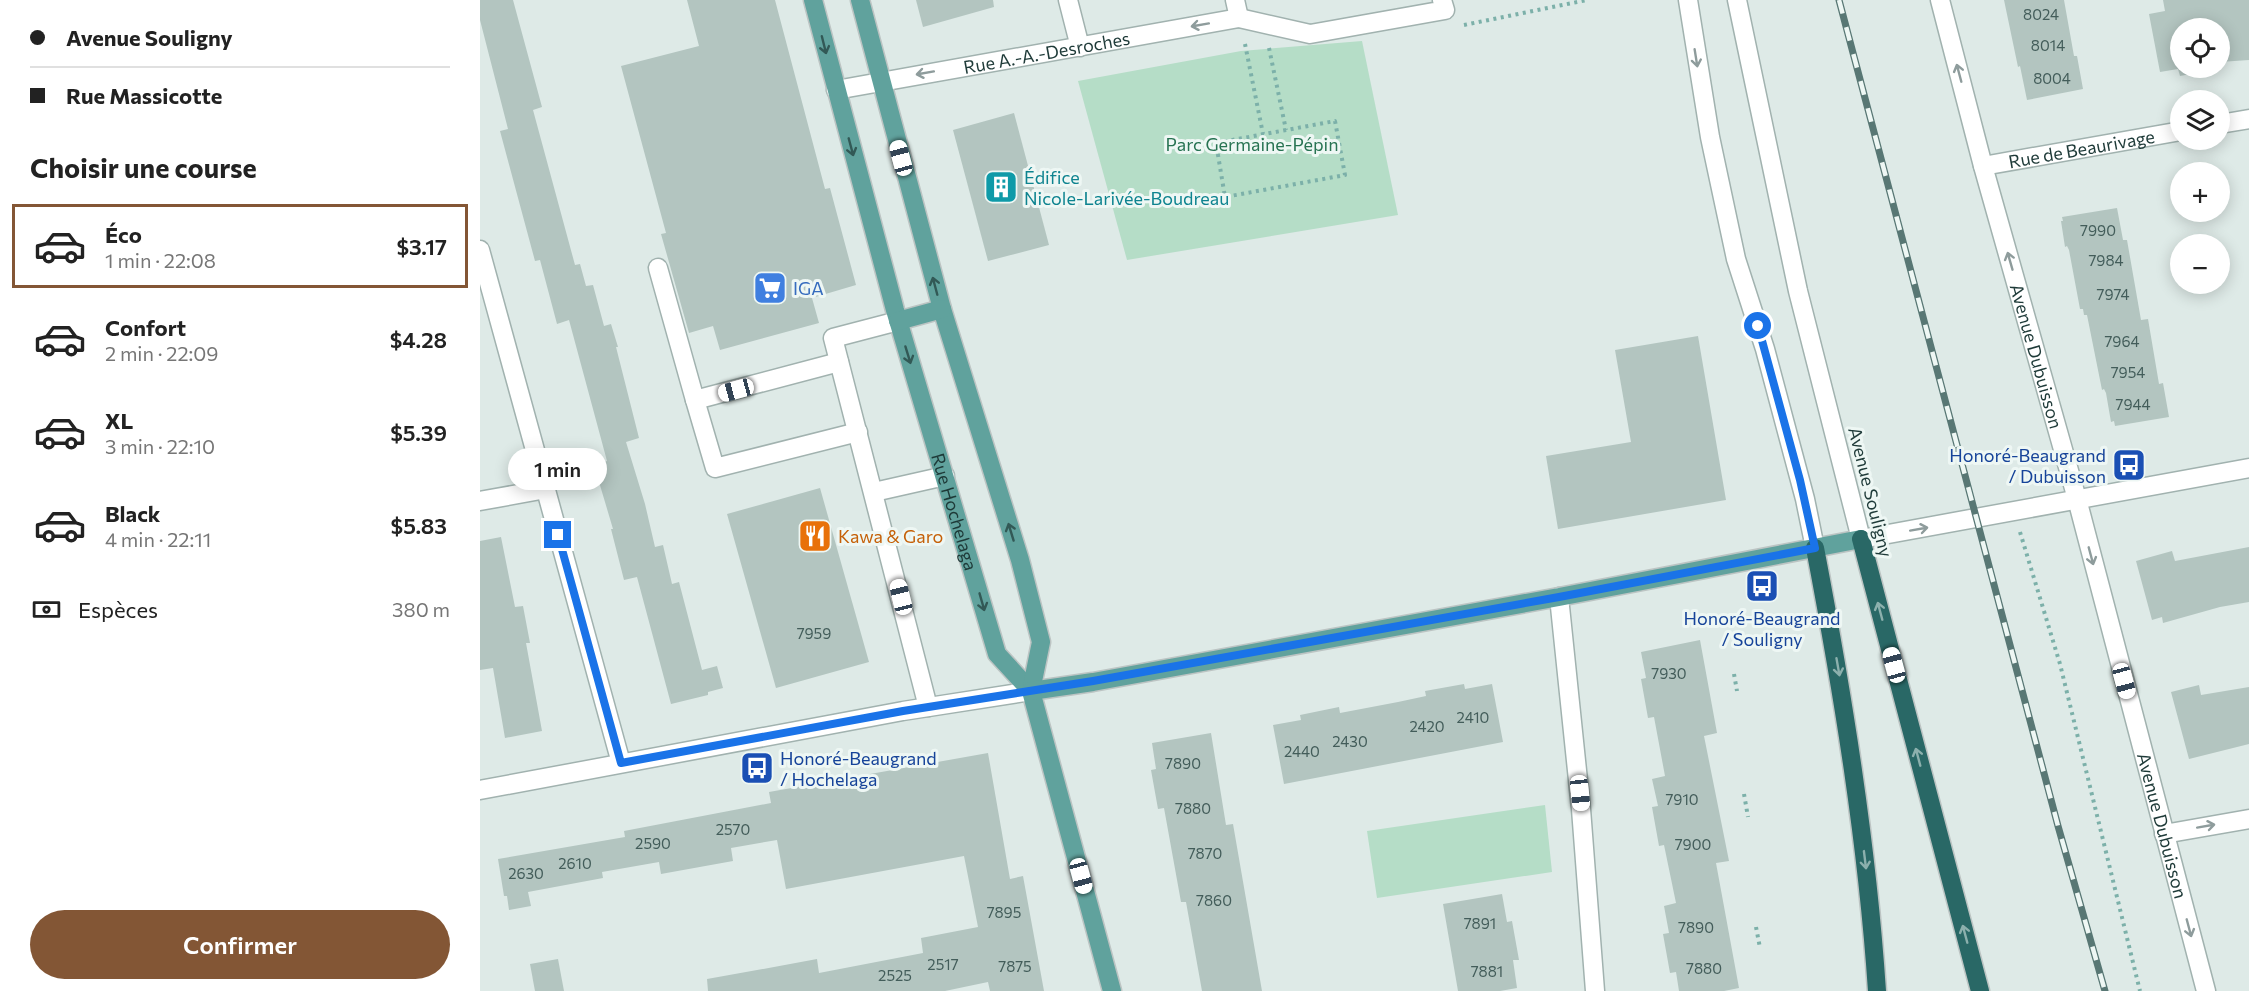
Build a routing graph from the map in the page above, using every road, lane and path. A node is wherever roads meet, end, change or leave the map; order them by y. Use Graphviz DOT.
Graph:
graph roads {
  1 [pos="813,0"];
  2 [pos="860,0"];
  3 [pos="1068,0"];
  4 [pos="1235,0"];
  5 [pos="1587,0"];
  6 [pos="1688,0"];
  7 [pos="1737,0"];
  8 [pos="1940,0"];
  9 [pos="1443,5"];
  10 [pos="1239,18"];
  11 [pos="1264,23"];
  12 [pos="1080,46"];
  13 [pos="880,81"];
  14 [pos="836,90"];
  15 [pos="2249,119"];
  16 [pos="2230,122"];
  17 [pos="1286,130"];
  18 [pos="2170,133"];
  19 [pos="1263,134"];
  20 [pos="1983,166"];
  21 [pos="480,250"];
  22 [pos="658,268"];
  23 [pos="942,309"];
  24 [pos="898,321"];
  25 [pos="839,362"];
  26 [pos="695,400"];
  27 [pos="858,432"];
  28 [pos="2249,468"];
  29 [pos="945,476"];
  30 [pos="546,489"];
  31 [pos="874,492"];
  32 [pos="2077,500"];
  33 [pos="480,501"];
  34 [pos="2014,511"];
  35 [pos="1861,539"];
  36 [pos="1815,548"];
  37 [pos="1559,597"];
  38 [pos="1734,674"];
  39 [pos="1031,691"];
  40 [pos="1737,691"];
  41 [pos="928,707"];
  42 [pos="621,763"];
  43 [pos="480,790"];
  44 [pos="1744,794"];
  45 [pos="1748,817"];
  46 [pos="2249,819"];
  47 [pos="2164,834"];
  48 [pos="1756,927"];
  49 [pos="1760,948"];
  50 [pos="1112,991"];
  51 [pos="1595,991"];
  52 [pos="1877,991"];
  53 [pos="1980,991"];
  54 [pos="2140,991"];
  55 [pos="2206,991"];
  1 -- 14 [label="main road, Rue Hochelaga, one-way"];
  2 -- 13 [label="main road, Rue Hochelaga"];
  3 -- 12 [label="street"];
  4 -- 10 [label="street"];
  5 -- 9 [label="path"];
  6 -- 36 [label="street, one-way"];
  7 -- 35 [label="street, Avenue Souligny"];
  20 -- 8 [label="street, Avenue Dubuisson, one-way"];
  9 -- 11 [label="street"];
  10 -- 11 [label="street"];
  10 -- 12 [label="street, Rue A.-A.-Desroches, one-way"];
  10 -- 19 [label="path"];
  11 -- 17 [label="path"];
  12 -- 13 [label="street, Rue A.-A.-Desroches, one-way"];
  13 -- 14 [label="street, Rue A.-A.-Desroches"];
  23 -- 13 [label="main road, Rue Hochelaga, one-way"];
  14 -- 24 [label="main road, Rue Hochelaga, one-way"];
  15 -- 16 [label="street"];
  17 -- 19 [label="path"];
  17 -- 19 [label="path"];
  18 -- 20 [label="street, Rue de Beaurivage"];
  32 -- 20 [label="street, Avenue Dubuisson, one-way"];
  21 -- 30 [label="street"];
  22 -- 26 [label="street"];
  23 -- 24 [label="main road"];
  39 -- 23 [label="main road, Rue Hochelaga, one-way"];
  24 -- 25 [label="street"];
  24 -- 29 [label="main road, Rue Hochelaga, one-way"];
  25 -- 26 [label="street"];
  25 -- 27 [label="street"];
  26 -- 27 [label="street"];
  27 -- 31 [label="street"];
  28 -- 32 [label="street"];
  29 -- 31 [label="street"];
  29 -- 39 [label="main road, Rue Hochelaga, one-way"];
  30 -- 33 [label="street"];
  30 -- 42 [label="street"];
  31 -- 41 [label="street"];
  32 -- 34 [label="street"];
  32 -- 47 [label="street, Avenue Dubuisson, one-way"];
  35 -- 34 [label="street, one-way"];
  34 -- 54 [label="path"];
  35 -- 36 [label="main road"];
  53 -- 35 [label="highway, Avenue Souligny, one-way"];
  36 -- 37 [label="main road"];
  36 -- 52 [label="highway, one-way"];
  37 -- 39 [label="main road"];
  37 -- 51 [label="street"];
  38 -- 40 [label="path"];
  39 -- 41 [label="street"];
  39 -- 50 [label="main road, Rue Hochelaga"];
  41 -- 42 [label="street"];
  42 -- 43 [label="street"];
  44 -- 45 [label="path"];
  47 -- 46 [label="street, one-way"];
  47 -- 55 [label="street, Avenue Dubuisson, one-way"];
  48 -- 49 [label="path"];
}
